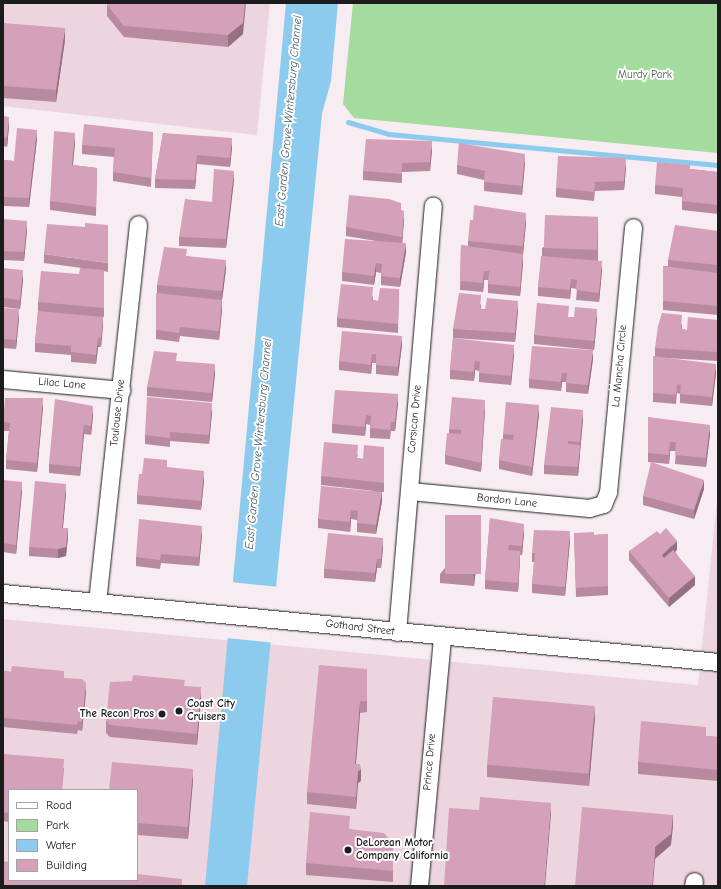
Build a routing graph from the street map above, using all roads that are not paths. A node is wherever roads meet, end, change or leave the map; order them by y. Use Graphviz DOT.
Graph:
graph roads {
  1 [pos="433,206"];
  2 [pos="138,224"];
  3 [pos="632,227"];
  4 [pos="3,379"];
  5 [pos="121,390"];
  6 [pos="410,491"];
  7 [pos="603,504"];
  8 [pos="3,593"];
  9 [pos="97,602"];
  10 [pos="397,632"];
  11 [pos="442,637"];
  12 [pos="718,662"];
  13 [pos="419,886"];
  1 -- 6 [label="street, Corsican Drive"];
  2 -- 5 [label="street, Toulouse Drive"];
  3 -- 7 [label="street, La Mancha Circle"];
  4 -- 5 [label="street, Lilac Lane"];
  5 -- 9 [label="street, Toulouse Drive"];
  6 -- 7 [label="street, Bardon Lane"];
  6 -- 10 [label="street, Corsican Drive"];
  8 -- 9 [label="street, Gothard Street"];
  9 -- 10 [label="street, Gothard Street"];
  10 -- 11 [label="street, Gothard Street"];
  11 -- 12 [label="street, Gothard Street"];
  11 -- 13 [label="street, Prince Drive"];
}
